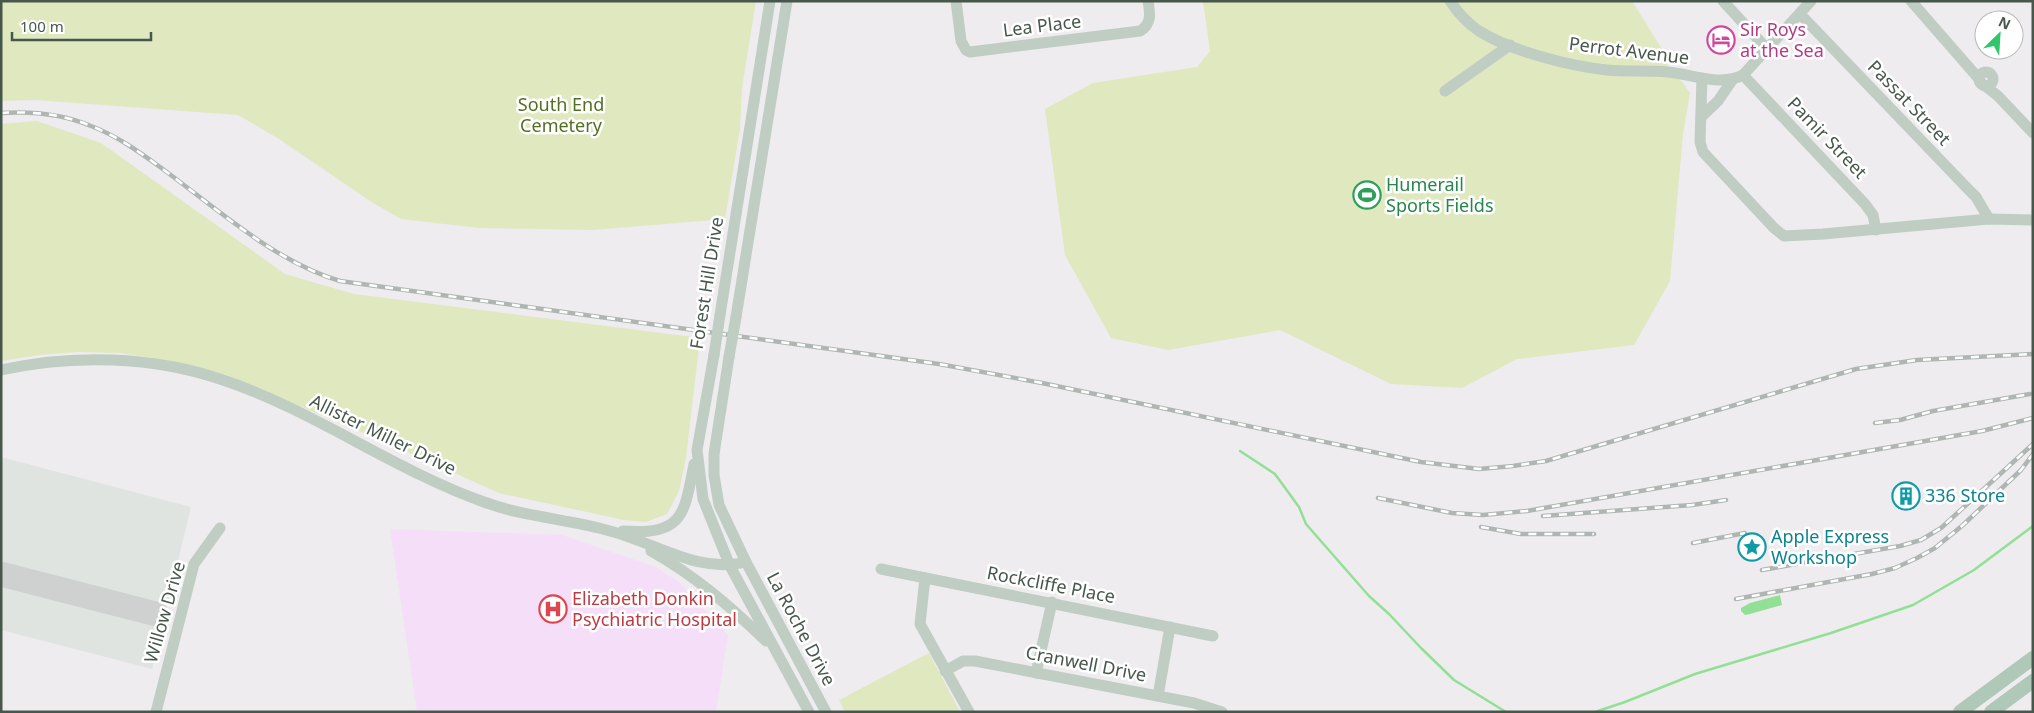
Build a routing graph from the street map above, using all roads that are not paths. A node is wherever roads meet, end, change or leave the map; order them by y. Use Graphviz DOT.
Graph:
graph roads {
  1 [pos="770,1"];
  2 [pos="786,1"];
  3 [pos="956,1"];
  4 [pos="1148,1"];
  5 [pos="1450,1"];
  6 [pos="1723,1"];
  7 [pos="1811,1"];
  8 [pos="1911,1"];
  9 [pos="1800,14"];
  10 [pos="1510,45"];
  11 [pos="1767,49"];
  12 [pos="1738,77"];
  13 [pos="1702,78"];
  14 [pos="1445,91"];
  15 [pos="1702,117"];
  16 [pos="2033,133"];
  17 [pos="1989,219"];
  18 [pos="2033,220"];
  19 [pos="1876,230"];
  20 [pos="1,370"];
  21 [pos="697,450"];
  22 [pos="220,528"];
  23 [pos="613,532"];
  24 [pos="746,562"];
  25 [pos="730,566"];
  26 [pos="881,569"];
  27 [pos="926,578"];
  28 [pos="1052,602"];
  29 [pos="1170,627"];
  30 [pos="1214,636"];
  31 [pos="775,649"];
  32 [pos="2033,658"];
  33 [pos="945,671"];
  34 [pos="1036,673"];
  35 [pos="2033,681"];
  36 [pos="1158,696"];
  37 [pos="156,712"];
  38 [pos="809,712"];
  39 [pos="826,712"];
  40 [pos="969,712"];
  41 [pos="1222,712"];
  42 [pos="1960,712"];
  43 [pos="1992,712"];
  1 -- 21 [label="street, Forest Hill Drive, bridge"];
  2 -- 24 [label="street, Forest Hill Drive, bridge"];
  3 -- 4 [label="street, Lea Place"];
  5 -- 10 [label="street, Perrot Avenue"];
  6 -- 11 [label="street"];
  7 -- 9 [label="street"];
  8 -- 16 [label="street"];
  9 -- 11 [label="street"];
  9 -- 17 [label="street, Passat Street"];
  10 -- 13 [label="street, Perrot Avenue"];
  10 -- 14 [label="street"];
  11 -- 12 [label="street"];
  12 -- 13 [label="street, Perrot Avenue"];
  12 -- 15 [label="street"];
  12 -- 19 [label="street, Pamir Street"];
  13 -- 15 [label="street"];
  15 -- 19 [label="street"];
  17 -- 18 [label="street"];
  17 -- 19 [label="street"];
  20 -- 23 [label="street, Allister Miller Drive"];
  21 -- 23 [label="street"];
  21 -- 25 [label="street, Forest Hill Drive"];
  22 -- 37 [label="street, Willow Drive"];
  23 -- 25 [label="street, Allister Miller Drive"];
  23 -- 31 [label="street"];
  24 -- 25 [label="street, Allister Miller Drive"];
  24 -- 39 [label="street, La Roche Drive"];
  25 -- 31 [label="street, La Roche Drive"];
  26 -- 27 [label="street, Rockcliffe Place"];
  27 -- 28 [label="street, Rockcliffe Place"];
  27 -- 33 [label="street"];
  28 -- 29 [label="street, Rockcliffe Place"];
  28 -- 34 [label="street"];
  29 -- 30 [label="street, Rockcliffe Place"];
  29 -- 36 [label="street"];
  31 -- 38 [label="street, La Roche Drive"];
  32 -- 42 [label="main road"];
  33 -- 34 [label="street, Cranwell Drive"];
  33 -- 40 [label="street"];
  34 -- 36 [label="street, Cranwell Drive"];
  35 -- 43 [label="main road"];
  36 -- 41 [label="street, Cranwell Drive"];
}
